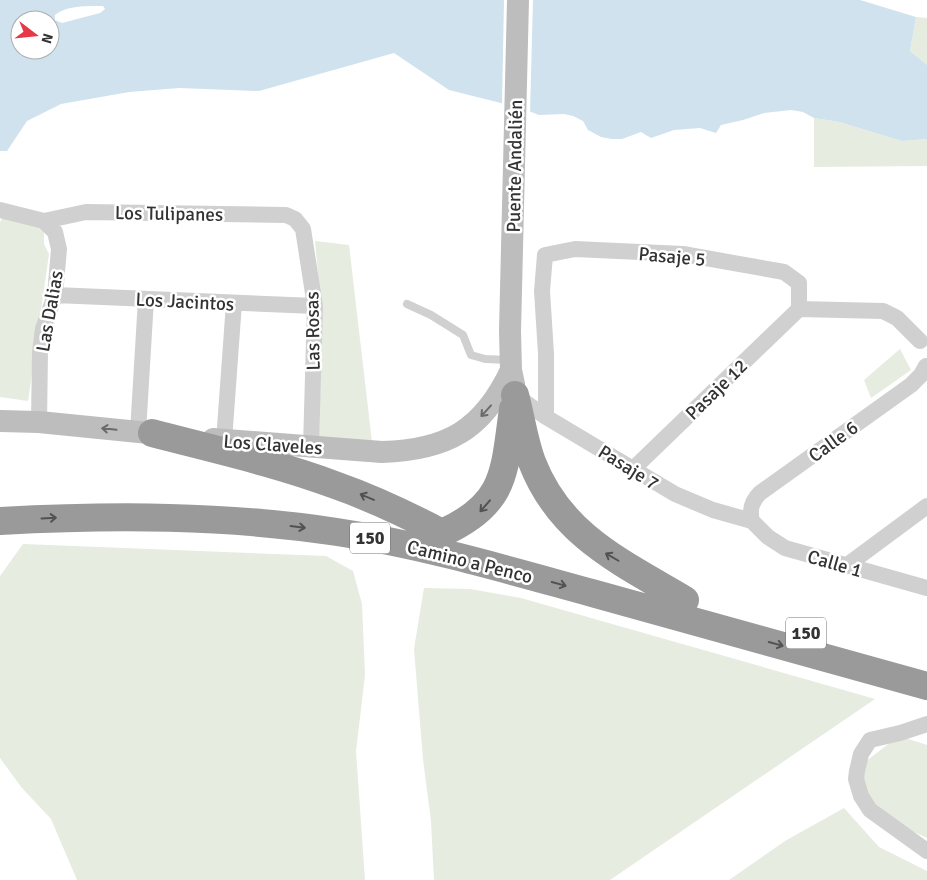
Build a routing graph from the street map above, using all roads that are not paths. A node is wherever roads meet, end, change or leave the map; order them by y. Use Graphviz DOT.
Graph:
graph roads {
  1 [pos="518,0"];
  2 [pos="0,210"];
  3 [pos="295,219"];
  4 [pos="44,221"];
  5 [pos="55,295"];
  6 [pos="146,299"];
  7 [pos="234,303"];
  8 [pos="407,304"];
  9 [pos="315,306"];
  10 [pos="799,308"];
  11 [pos="923,339"];
  12 [pos="926,366"];
  13 [pos="513,375"];
  14 [pos="546,417"];
  15 [pos="0,421"];
  16 [pos="39,422"];
  17 [pos="145,432"];
  18 [pos="224,441"];
  19 [pos="311,447"];
  20 [pos="633,469"];
  21 [pos="0,502"];
  22 [pos="927,506"];
  23 [pos="0,521"];
  24 [pos="752,521"];
  25 [pos="442,533"];
  26 [pos="846,566"];
  27 [pos="927,588"];
  28 [pos="685,600"];
  29 [pos="927,667"];
  30 [pos="927,686"];
  31 [pos="927,724"];
  32 [pos="927,851"];
  1 -- 13 [label="street, Puente Andalién"];
  2 -- 4 [label="street"];
  3 -- 4 [label="street, Los Tulipanes"];
  3 -- 9 [label="street, Las Rosas"];
  4 -- 5 [label="street, Las Dalias"];
  5 -- 6 [label="street, Los Jacintos"];
  5 -- 16 [label="street, Las Dalias"];
  6 -- 7 [label="street, Los Jacintos"];
  6 -- 17 [label="street"];
  7 -- 9 [label="street, Los Jacintos"];
  7 -- 18 [label="street"];
  8 -- 13 [label="lane"];
  9 -- 19 [label="street, Las Rosas"];
  10 -- 11 [label="street"];
  10 -- 14 [label="street, Pasaje 5"];
  10 -- 20 [label="street, Pasaje 12"];
  11 -- 12 [label="street, Calle 6"];
  12 -- 24 [label="street, Calle 6"];
  13 -- 14 [label="street, Pasaje 7"];
  13 -- 19 [label="street, Los Claveles, one-way"];
  13 -- 25 [label="highway, one-way"];
  28 -- 13 [label="highway, one-way"];
  14 -- 20 [label="street, Pasaje 7"];
  15 -- 16 [label="street, Los Claveles"];
  17 -- 16 [label="street, Los Claveles, one-way"];
  17 -- 18 [label="street, Los Claveles"];
  25 -- 17 [label="highway, one-way"];
  18 -- 19 [label="street, Los Claveles"];
  20 -- 24 [label="street, Pasaje 7"];
  21 -- 25 [label="highway, Camino a Penco / 150"];
  22 -- 26 [label="street"];
  23 -- 30 [label="highway, Camino a Penco / 150, one-way"];
  24 -- 26 [label="street, Calle 1"];
  25 -- 28 [label="highway, Camino a Penco / 150"];
  26 -- 27 [label="street, Calle 1"];
  28 -- 29 [label="highway, Camino a Penco / 150"];
  31 -- 32 [label="street"];
}
